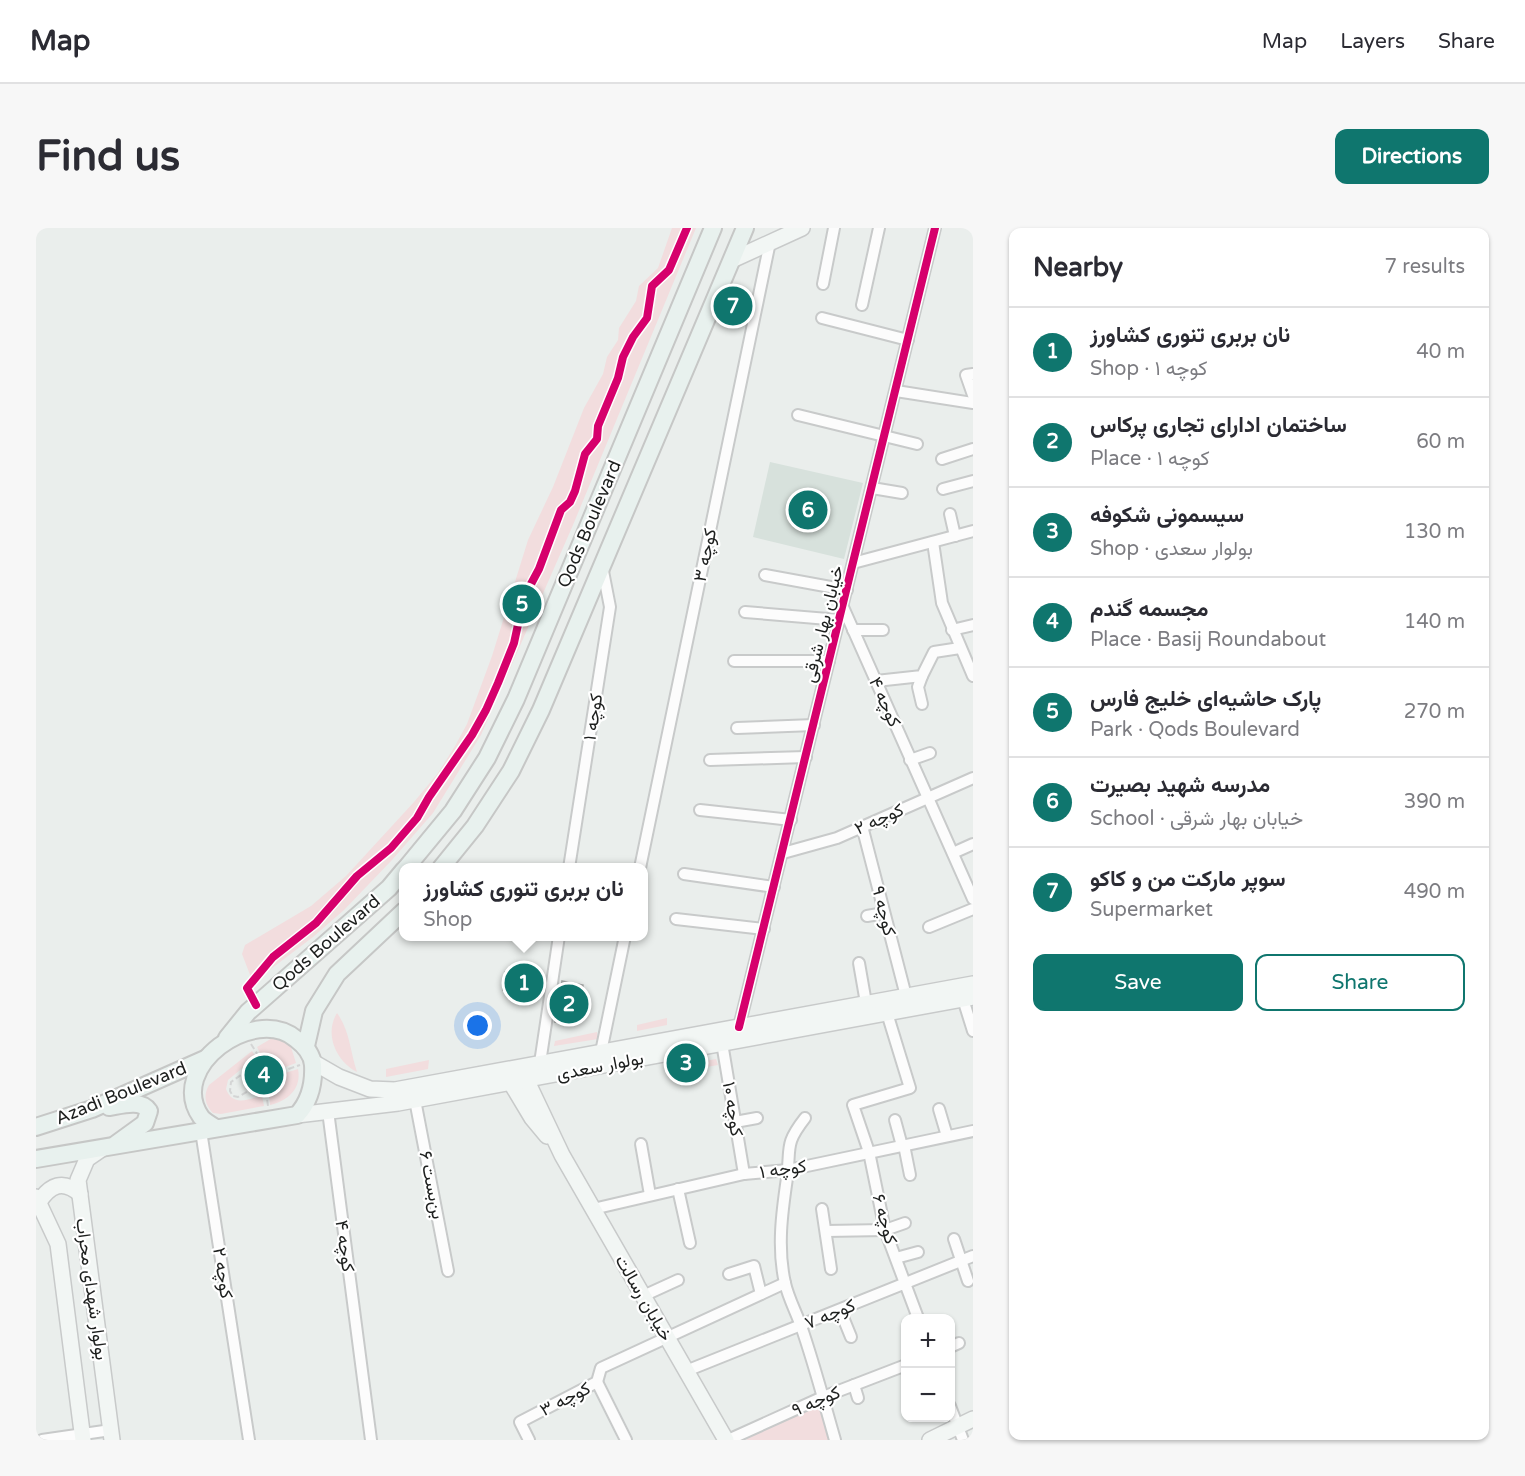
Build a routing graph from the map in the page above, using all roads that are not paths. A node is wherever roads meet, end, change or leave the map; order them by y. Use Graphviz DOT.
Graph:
graph roads {
  1 [pos="713,228"];
  2 [pos="745,228"];
  3 [pos="802,228"];
  4 [pos="834,228"];
  5 [pos="879,228"];
  6 [pos="935,228"];
  7 [pos="770,242"];
  8 [pos="732,260"];
  9 [pos="823,284"];
  10 [pos="862,305"];
  11 [pos="822,318"];
  12 [pos="908,340"];
  13 [pos="970,375"];
  14 [pos="896,391"];
  15 [pos="973,395"];
  16 [pos="973,403"];
  17 [pos="798,415"];
  18 [pos="884,437"];
  19 [pos="917,444"];
  20 [pos="973,449"];
  21 [pos="942,459"];
  22 [pos="973,481"];
  23 [pos="872,488"];
  24 [pos="943,489"];
  25 [pos="902,493"];
  26 [pos="950,514"];
  27 [pos="973,531"];
  28 [pos="955,536"];
  29 [pos="933,542"];
  30 [pos="854,563"];
  31 [pos="602,566"];
  32 [pos="765,574"];
  33 [pos="847,590"];
  34 [pos="843,606"];
  35 [pos="745,612"];
  36 [pos="840,620"];
  37 [pos="973,625"];
  38 [pos="853,630"];
  39 [pos="883,630"];
  40 [pos="952,630"];
  41 [pos="960,648"];
  42 [pos="734,661"];
  43 [pos="830,661"];
  44 [pos="922,676"];
  45 [pos="973,676"];
  46 [pos="876,681"];
  47 [pos="922,704"];
  48 [pos="814,725"];
  49 [pos="737,728"];
  50 [pos="930,753"];
  51 [pos="806,757"];
  52 [pos="710,760"];
  53 [pos="910,760"];
  54 [pos="973,778"];
  55 [pos="927,797"];
  56 [pos="700,810"];
  57 [pos="791,820"];
  58 [pos="862,826"];
  59 [pos="973,844"];
  60 [pos="783,853"];
  61 [pos="953,854"];
  62 [pos="410,863"];
  63 [pos="444,863"];
  64 [pos="570,863"];
  65 [pos="641,863"];
  66 [pos="684,874"];
  67 [pos="399,876"];
  68 [pos="774,887"];
  69 [pos="973,898"];
  70 [pos="973,909"];
  71 [pos="884,913"];
  72 [pos="399,916"];
  73 [pos="867,916"];
  74 [pos="676,919"];
  75 [pos="929,927"];
  76 [pos="764,929"];
  77 [pos="558,941"];
  78 [pos="624,941"];
  79 [pos="859,963"];
  80 [pos="973,984"];
  81 [pos="906,996"];
  82 [pos="968,998"];
  83 [pos="866,1003"];
  84 [pos="887,1013"];
  85 [pos="739,1027"];
  86 [pos="973,1031"];
  87 [pos="224,1042"];
  88 [pos="722,1043"];
  89 [pos="601,1052"];
  90 [pos="310,1056"];
  91 [pos="206,1059"];
  92 [pos="540,1063"];
  93 [pos="518,1081"];
  94 [pos="415,1100"];
  95 [pos="92,1109"];
  96 [pos="939,1109"];
  97 [pos="328,1111"];
  98 [pos="297,1115"];
  99 [pos="758,1118"];
  100 [pos="805,1118"];
  101 [pos="895,1120"];
  102 [pos="735,1122"];
  103 [pos="36,1127"];
  104 [pos="208,1129"];
  105 [pos="973,1131"];
  106 [pos="947,1136"];
  107 [pos="641,1144"];
  108 [pos="903,1145"];
  109 [pos="108,1148"];
  110 [pos="869,1152"];
  111 [pos="36,1159"];
  112 [pos="788,1170"];
  113 [pos="744,1174"];
  114 [pos="910,1175"];
  115 [pos="678,1189"];
  116 [pos="80,1194"];
  117 [pos="650,1195"];
  118 [pos="37,1199"];
  119 [pos="592,1209"];
  120 [pos="822,1209"];
  121 [pos="905,1223"];
  122 [pos="885,1230"];
  123 [pos="826,1232"];
  124 [pos="954,1239"];
  125 [pos="690,1243"];
  126 [pos="918,1252"];
  127 [pos="973,1256"];
  128 [pos="896,1258"];
  129 [pos="960,1261"];
  130 [pos="831,1269"];
  131 [pos="448,1271"];
  132 [pos="729,1274"];
  133 [pos="678,1280"];
  134 [pos="968,1281"];
  135 [pos="785,1283"];
  136 [pos="906,1283"];
  137 [pos="760,1294"];
  138 [pos="643,1296"];
  139 [pos="840,1310"];
  140 [pos="917,1314"];
  141 [pos="800,1325"];
  142 [pos="667,1337"];
  143 [pos="851,1337"];
  144 [pos="901,1367"];
  145 [pos="686,1371"];
  146 [pos="597,1382"];
  147 [pos="854,1385"];
  148 [pos="824,1397"];
  149 [pos="858,1398"];
  150 [pos="955,1417"];
  151 [pos="973,1419"];
  152 [pos="961,1433"];
  153 [pos="112,1435"];
  154 [pos="82,1437"];
  155 [pos="42,1440"];
  156 [pos="249,1440"];
  157 [pos="371,1440"];
  158 [pos="529,1440"];
  159 [pos="626,1440"];
  160 [pos="727,1440"];
  161 [pos="835,1440"];
  162 [pos="930,1440"];
  1 -- 62 [label="main road, Qods Boulevard"];
  2 -- 8 [label="main road, Qods Boulevard"];
  3 -- 7 [label="main road"];
  4 -- 9 [label="street"];
  5 -- 10 [label="street"];
  6 -- 12 [label="street, خیابان بهار شرقی"];
  7 -- 8 [label="main road"];
  7 -- 65 [label="street, کوچه ۳"];
  8 -- 31 [label="main road, Qods Boulevard"];
  11 -- 12 [label="street"];
  12 -- 14 [label="street, خیابان بهار شرقی"];
  13 -- 15 [label="street"];
  14 -- 16 [label="street"];
  14 -- 18 [label="street, خیابان بهار شرقی"];
  17 -- 18 [label="street"];
  18 -- 19 [label="street"];
  18 -- 23 [label="street, خیابان بهار شرقی"];
  20 -- 21 [label="street"];
  22 -- 24 [label="street"];
  23 -- 25 [label="street"];
  23 -- 30 [label="street, خیابان بهار شرقی"];
  26 -- 28 [label="street"];
  27 -- 28 [label="street"];
  28 -- 29 [label="street"];
  29 -- 30 [label="street"];
  29 -- 40 [label="street"];
  30 -- 33 [label="street, خیابان بهار شرقی"];
  31 -- 63 [label="main road, Qods Boulevard"];
  31 -- 64 [label="street, کوچه ۱"];
  32 -- 33 [label="street"];
  33 -- 34 [label="street, خیابان بهار شرقی"];
  34 -- 36 [label="street, خیابان بهار شرقی"];
  34 -- 38 [label="street, کوچه ۴"];
  35 -- 36 [label="street"];
  36 -- 43 [label="street, خیابان بهار شرقی"];
  37 -- 40 [label="street"];
  38 -- 39 [label="street"];
  38 -- 46 [label="street, کوچه ۴"];
  40 -- 41 [label="street"];
  41 -- 44 [label="street"];
  41 -- 45 [label="street"];
  42 -- 43 [label="street"];
  43 -- 48 [label="street, خیابان بهار شرقی"];
  44 -- 46 [label="street"];
  44 -- 47 [label="street"];
  46 -- 53 [label="street, کوچه ۴"];
  48 -- 49 [label="street"];
  48 -- 51 [label="street, خیابان بهار شرقی"];
  50 -- 53 [label="street"];
  51 -- 52 [label="street"];
  51 -- 57 [label="street, خیابان بهار شرقی"];
  53 -- 55 [label="street, کوچه ۴"];
  54 -- 55 [label="street, کوچه ۲"];
  55 -- 58 [label="street, کوچه ۲"];
  55 -- 61 [label="street, کوچه ۴"];
  56 -- 57 [label="street"];
  57 -- 60 [label="street, خیابان بهار شرقی"];
  58 -- 60 [label="street, کوچه ۲"];
  58 -- 71 [label="street, کوچه ۹"];
  59 -- 61 [label="street"];
  60 -- 68 [label="street, خیابان بهار شرقی"];
  61 -- 69 [label="street, کوچه ۴"];
  66 -- 68 [label="street"];
  67 -- 87 [label="main road, Qods Boulevard"];
  68 -- 76 [label="street, خیابان بهار شرقی"];
  70 -- 75 [label="street"];
  71 -- 73 [label="street"];
  71 -- 81 [label="street, کوچه ۹"];
  72 -- 90 [label="main road, Qods Boulevard"];
  74 -- 76 [label="street"];
  76 -- 85 [label="street, خیابان بهار شرقی"];
  77 -- 92 [label="street"];
  78 -- 89 [label="street"];
  79 -- 83 [label="street"];
  80 -- 81 [label="main road, بولوار سعدی"];
  81 -- 83 [label="main road, بولوار سعدی"];
  82 -- 84 [label="main road, بولوار سعدی"];
  82 -- 86 [label="street"];
  83 -- 85 [label="main road, بولوار سعدی"];
  84 -- 88 [label="main road, بولوار سعدی"];
  84 -- 110 [label="street"];
  85 -- 89 [label="main road, بولوار سعدی"];
  87 -- 90 [label="main road"];
  87 -- 91 [label="main road"];
  88 -- 93 [label="main road, بولوار سعدی"];
  88 -- 102 [label="street, کوچه ۱۰"];
  89 -- 92 [label="main road, بولوار سعدی"];
  90 -- 92 [label="main road, بولوار سعدی"];
  90 -- 98 [label="main road, Qods Boulevard"];
  91 -- 95 [label="main road, Azadi Boulevard"];
  91 -- 104 [label="main road"];
  93 -- 94 [label="main road, بولوار سعدی"];
  93 -- 119 [label="main road, خیابان رسالت"];
  94 -- 97 [label="main road, بولوار سعدی"];
  94 -- 131 [label="street, بن‌بست ۶"];
  95 -- 103 [label="main road, Azadi Boulevard"];
  95 -- 109 [label="main road"];
  96 -- 106 [label="street"];
  97 -- 98 [label="main road, بولوار سعدی"];
  97 -- 157 [label="street, کوچه ۴"];
  98 -- 104 [label="main road, Azadi Boulevard"];
  99 -- 102 [label="street"];
  100 -- 112 [label="street"];
  101 -- 108 [label="street"];
  102 -- 113 [label="street, کوچه ۱۰"];
  104 -- 109 [label="main road, Azadi Boulevard"];
  104 -- 156 [label="street, کوچه ۲"];
  105 -- 106 [label="street, کوچه ۱"];
  106 -- 108 [label="street, کوچه ۱"];
  107 -- 117 [label="street"];
  108 -- 110 [label="street, کوچه ۱"];
  108 -- 114 [label="street"];
  109 -- 111 [label="main road, Azadi Boulevard"];
  109 -- 116 [label="main road, بولوار شهدای محراب"];
  110 -- 112 [label="street, کوچه ۱"];
  110 -- 122 [label="street, کوچه ۶"];
  112 -- 113 [label="street, کوچه ۱"];
  112 -- 135 [label="street"];
  113 -- 115 [label="street, کوچه ۱"];
  115 -- 117 [label="street, کوچه ۱"];
  115 -- 125 [label="street"];
  116 -- 118 [label="main road"];
  116 -- 153 [label="main road, بولوار شهدای محراب"];
  117 -- 119 [label="street, کوچه ۱"];
  118 -- 154 [label="main road, بولوار شهدای محراب"];
  119 -- 138 [label="main road, خیابان رسالت"];
  120 -- 123 [label="street"];
  121 -- 122 [label="street"];
  122 -- 123 [label="street"];
  122 -- 128 [label="street, کوچه ۶"];
  123 -- 130 [label="street"];
  124 -- 129 [label="street"];
  126 -- 128 [label="street"];
  127 -- 129 [label="street, کوچه ۷"];
  128 -- 136 [label="street, کوچه ۶"];
  129 -- 134 [label="street"];
  129 -- 136 [label="street, کوچه ۷"];
  132 -- 137 [label="street"];
  133 -- 138 [label="street"];
  135 -- 137 [label="street, کوچه ۳"];
  135 -- 141 [label="street"];
  136 -- 139 [label="street, کوچه ۷"];
  136 -- 140 [label="street, کوچه ۶"];
  137 -- 142 [label="street, کوچه ۳"];
  138 -- 142 [label="main road, خیابان رسالت"];
  139 -- 141 [label="street, کوچه ۷"];
  139 -- 143 [label="street"];
  141 -- 145 [label="street, کوچه ۷"];
  141 -- 148 [label="street"];
  142 -- 145 [label="main road, خیابان رسالت"];
  142 -- 146 [label="street, کوچه ۳"];
  144 -- 147 [label="street, کوچه ۹"];
  145 -- 160 [label="main road, خیابان رسالت"];
  146 -- 158 [label="street, کوچه ۳"];
  146 -- 159 [label="street"];
  147 -- 148 [label="street, کوچه ۹"];
  147 -- 149 [label="street"];
  148 -- 160 [label="street, کوچه ۹"];
  148 -- 161 [label="street"];
  150 -- 152 [label="street"];
  151 -- 152 [label="main road"];
  152 -- 162 [label="main road"];
  153 -- 154 [label="street"];
  154 -- 155 [label="street"];
}
